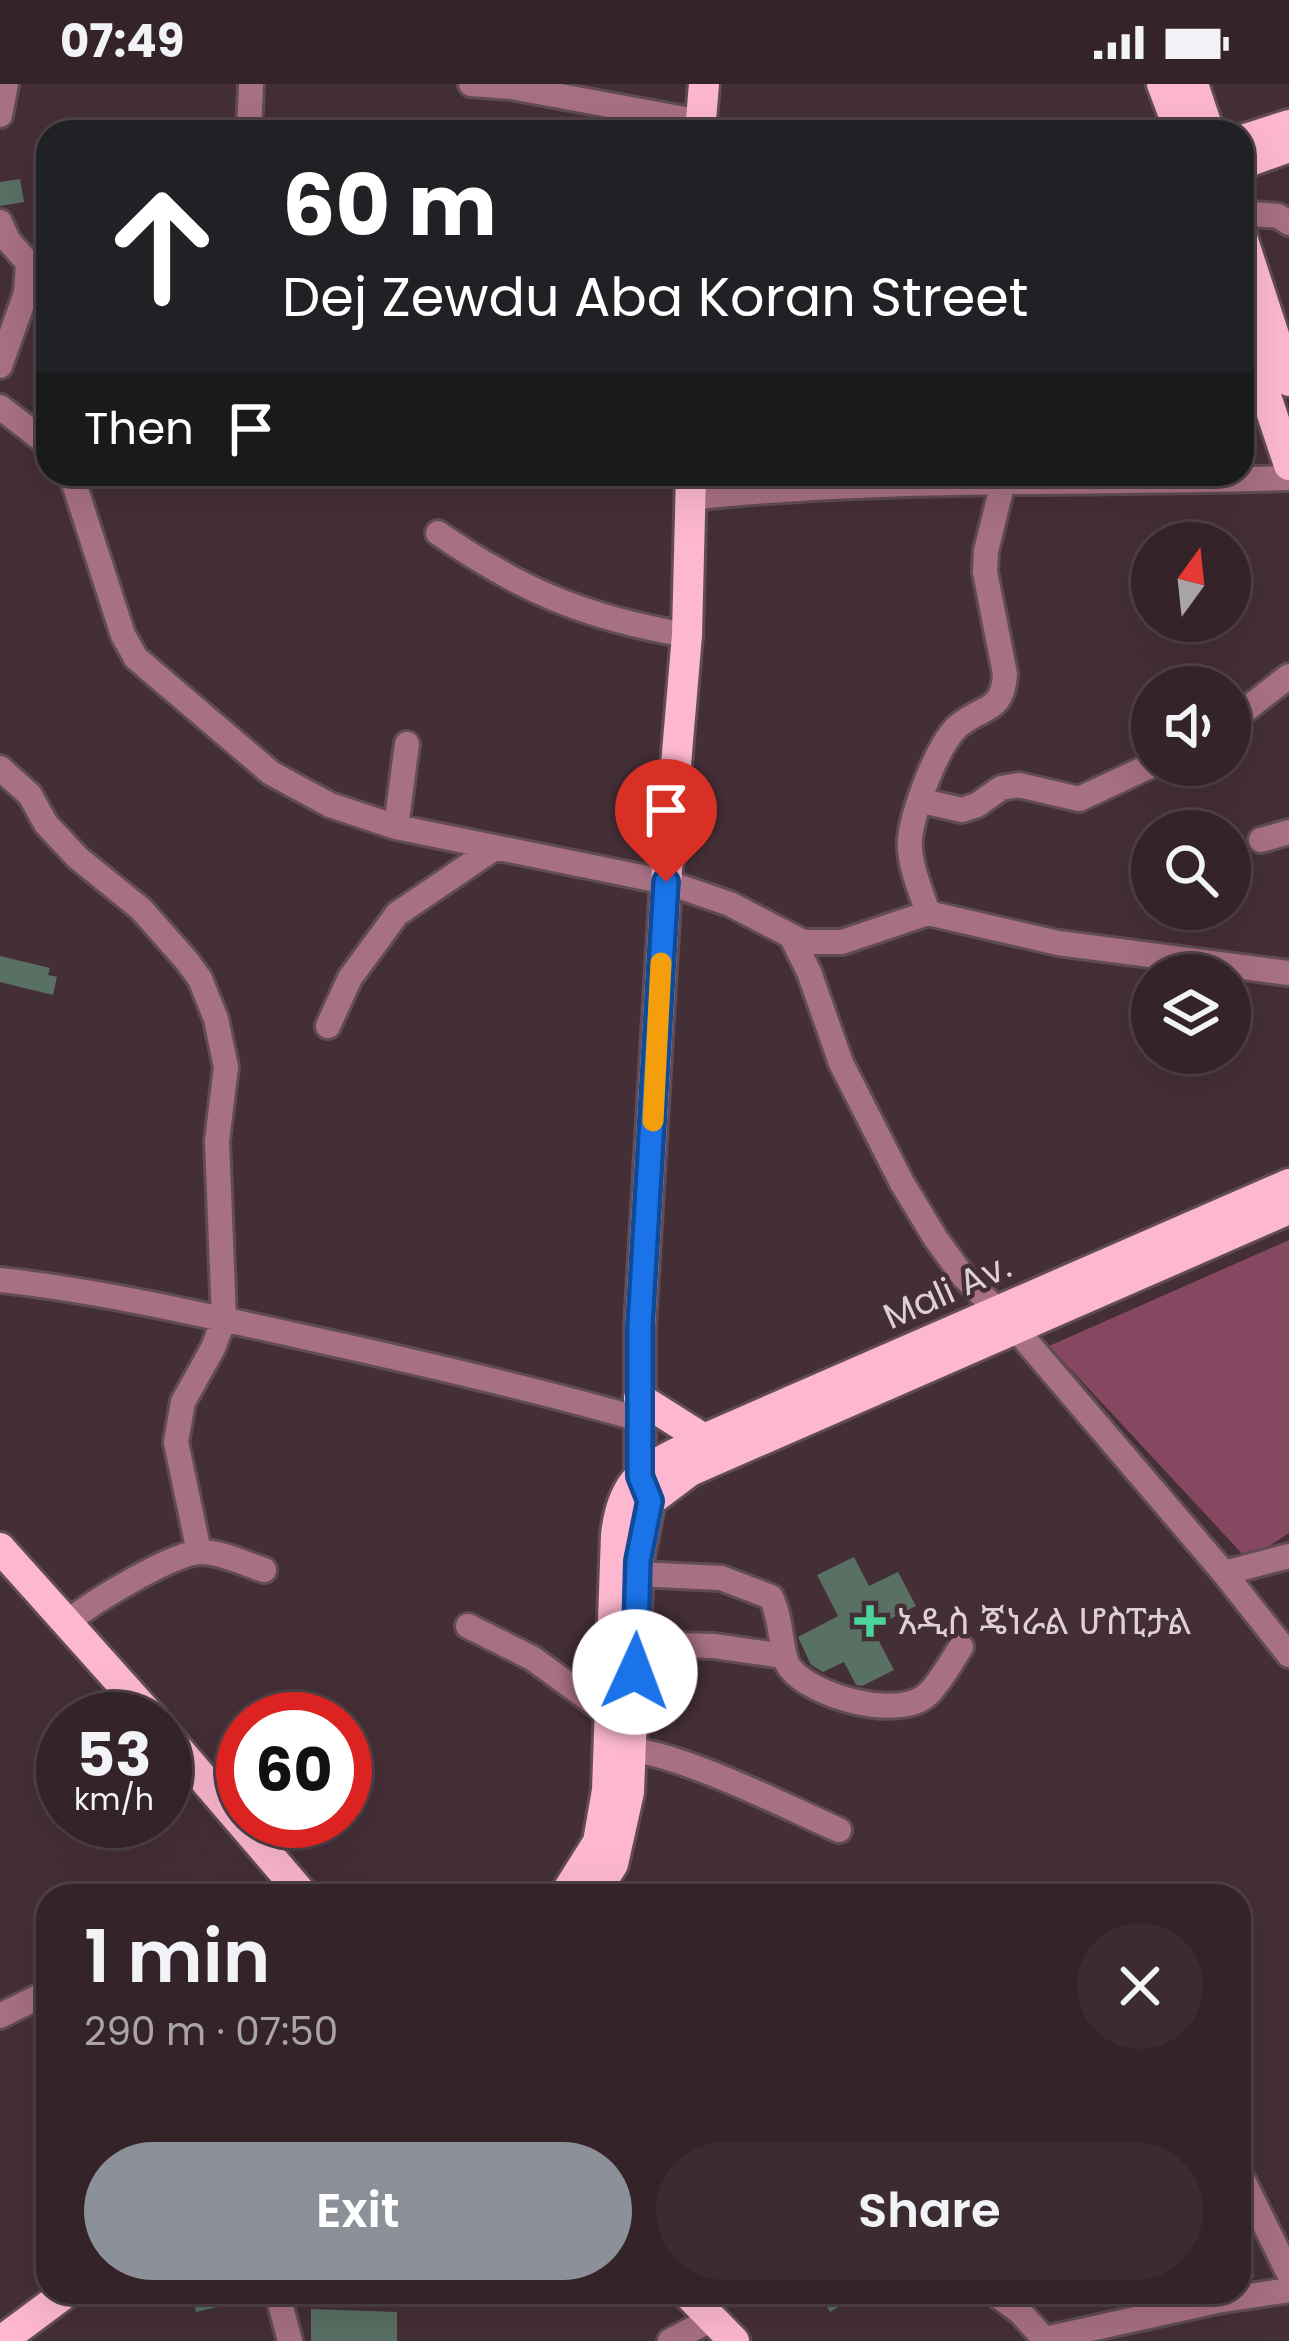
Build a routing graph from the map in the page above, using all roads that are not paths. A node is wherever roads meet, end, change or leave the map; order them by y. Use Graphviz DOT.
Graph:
graph roads {
  1 [pos="6,84"];
  2 [pos="250,84"];
  3 [pos="471,84"];
  4 [pos="704,84"];
  5 [pos="1162,84"];
  6 [pos="1193,84"];
  7 [pos="0,115"];
  8 [pos="249,120"];
  9 [pos="668,120"];
  10 [pos="701,120"];
  11 [pos="1176,120"];
  12 [pos="1205,120"];
  13 [pos="1289,125"];
  14 [pos="1254,136"];
  15 [pos="1289,147"];
  16 [pos="1254,160"];
  17 [pos="1254,214"];
  18 [pos="0,222"];
  19 [pos="1289,223"];
  20 [pos="36,260"];
  21 [pos="36,266"];
  22 [pos="1254,274"];
  23 [pos="1254,360"];
  24 [pos="0,366"];
  25 [pos="1289,381"];
  26 [pos="0,407"];
  27 [pos="36,435"];
  28 [pos="1289,465"];
  29 [pos="1289,478"];
  30 [pos="1254,479"];
  31 [pos="75,486"];
  32 [pos="691,486"];
  33 [pos="872,486"];
  34 [pos="1002,486"];
  35 [pos="438,533"];
  36 [pos="687,635"];
  37 [pos="1289,676"];
  38 [pos="1251,706"];
  39 [pos="407,744"];
  40 [pos="0,768"];
  41 [pos="1131,775"];
  42 [pos="922,801"];
  43 [pos="396,827"];
  44 [pos="1289,832"];
  45 [pos="1261,840"];
  46 [pos="493,849"];
  47 [pos="666,882"];
  48 [pos="928,914"];
  49 [pos="808,941"];
  50 [pos="1289,973"];
  51 [pos="328,1026"];
  52 [pos="1289,1184"];
  53 [pos="1289,1209"];
  54 [pos="0,1280"];
  55 [pos="224,1319"];
  56 [pos="1005,1319"];
  57 [pos="639,1408"];
  58 [pos="704,1439"];
  59 [pos="645,1489"];
  60 [pos="0,1548"];
  61 [pos="199,1552"];
  62 [pos="1289,1556"];
  63 [pos="265,1570"];
  64 [pos="1224,1573"];
  65 [pos="638,1574"];
  66 [pos="69,1622"];
  67 [pos="468,1626"];
  68 [pos="636,1644"];
  69 [pos="961,1647"];
  70 [pos="1289,1655"];
  71 [pos="783,1656"];
  72 [pos="130,1692"];
  73 [pos="612,1715"];
  74 [pos="621,1749"];
  75 [pos="192,1766"];
  76 [pos="839,1830"];
  77 [pos="293,1884"];
  78 [pos="572,1884"];
  79 [pos="600,1884"];
  80 [pos="36,1999"];
  81 [pos="0,2016"];
  82 [pos="1251,2196"];
  83 [pos="1289,2274"];
  84 [pos="1289,2290"];
  85 [pos="1251,2297"];
  86 [pos="36,2299"];
  87 [pos="48,2304"];
  88 [pos="280,2304"];
  89 [pos="698,2304"];
  90 [pos="1009,2304"];
  91 [pos="1208,2304"];
  92 [pos="10,2328"];
  93 [pos="724,2329"];
  94 [pos="1045,2340"];
  95 [pos="290,2341"];
  96 [pos="670,2341"];
  1 -- 7 [label="street"];
  2 -- 8 [label="street"];
  3 -- 9 [label="street"];
  4 -- 10 [label="main road"];
  5 -- 11 [label="main road"];
  6 -- 12 [label="main road"];
  13 -- 14 [label="main road"];
  15 -- 16 [label="main road"];
  17 -- 19 [label="street"];
  18 -- 20 [label="street"];
  21 -- 24 [label="street"];
  22 -- 25 [label="main road"];
  23 -- 28 [label="main road"];
  26 -- 27 [label="street"];
  29 -- 30 [label="street"];
  31 -- 43 [label="street"];
  32 -- 33 [label="street"];
  32 -- 36 [label="main road"];
  34 -- 42 [label="street"];
  35 -- 36 [label="street"];
  36 -- 47 [label="main road"];
  37 -- 38 [label="street"];
  39 -- 43 [label="street"];
  40 -- 55 [label="street"];
  41 -- 42 [label="street"];
  42 -- 48 [label="street"];
  43 -- 46 [label="street"];
  44 -- 45 [label="street"];
  46 -- 47 [label="street"];
  46 -- 51 [label="street"];
  47 -- 49 [label="street"];
  47 -- 57 [label="main road"];
  48 -- 49 [label="street"];
  48 -- 50 [label="street"];
  49 -- 56 [label="street"];
  52 -- 56 [label="main road, Mali Av."];
  53 -- 56 [label="main road, Mali Av."];
  54 -- 55 [label="street"];
  55 -- 57 [label="street"];
  55 -- 61 [label="street"];
  56 -- 58 [label="main road, Mali Av."];
  56 -- 59 [label="main road, Mali Av."];
  56 -- 64 [label="street"];
  57 -- 58 [label="main road"];
  57 -- 59 [label="main road"];
  58 -- 59 [label="main road, Mali Av."];
  59 -- 65 [label="main road"];
  59 -- 73 [label="main road"];
  60 -- 66 [label="main road"];
  61 -- 63 [label="street"];
  61 -- 66 [label="street"];
  62 -- 64 [label="street"];
  64 -- 70 [label="street"];
  65 -- 68 [label="main road"];
  65 -- 71 [label="street"];
  66 -- 72 [label="main road"];
  67 -- 73 [label="street"];
  68 -- 71 [label="street"];
  68 -- 74 [label="main road"];
  69 -- 71 [label="street"];
  73 -- 74 [label="main road"];
  74 -- 76 [label="street"];
  74 -- 78 [label="main road"];
  74 -- 79 [label="main road"];
  75 -- 77 [label="main road"];
  80 -- 81 [label="street"];
  82 -- 83 [label="street"];
  84 -- 85 [label="street"];
  86 -- 92 [label="main road"];
  87 -- 92 [label="main road"];
  88 -- 95 [label="street"];
  89 -- 93 [label="main road"];
  90 -- 94 [label="street"];
  91 -- 94 [label="street"];
  93 -- 96 [label="street"];
}
